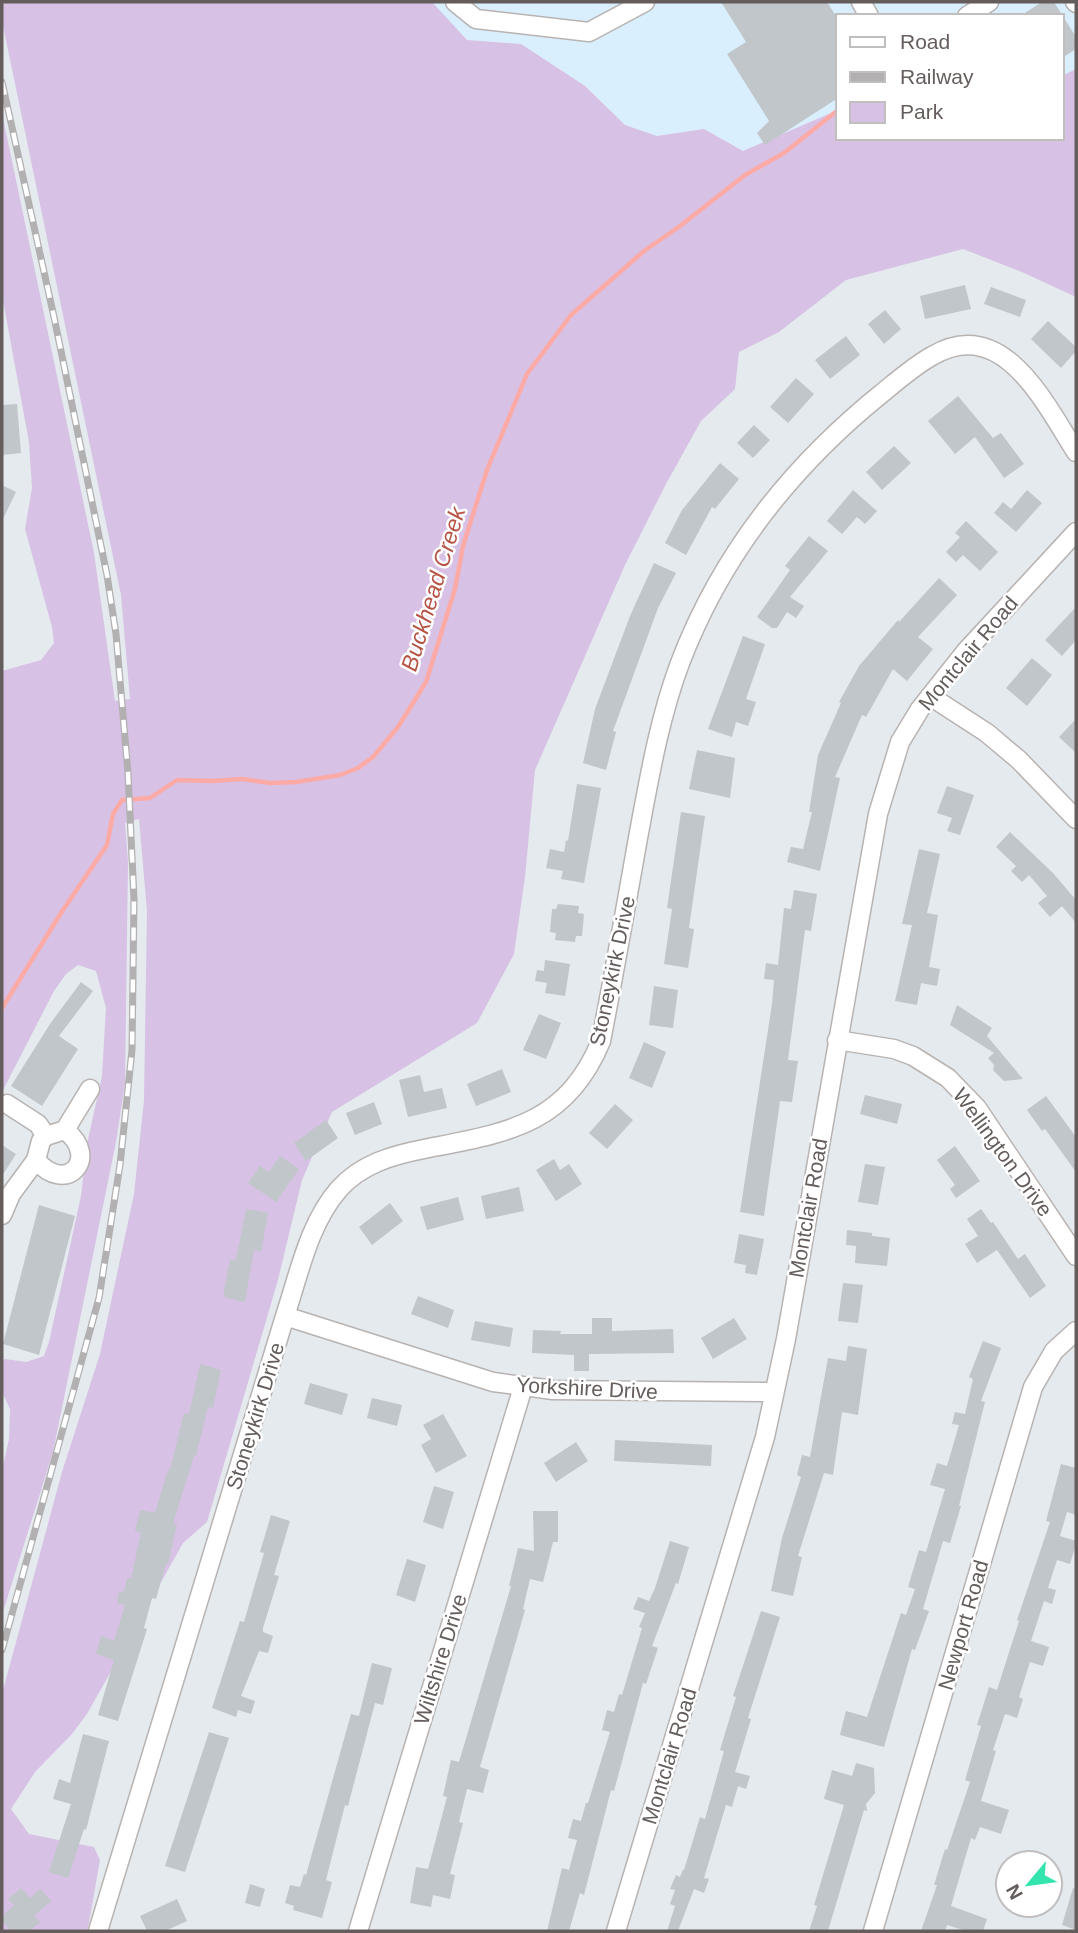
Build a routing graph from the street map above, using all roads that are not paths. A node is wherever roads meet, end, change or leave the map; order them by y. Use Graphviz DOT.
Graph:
graph roads {
  1 [pos="455,2"];
  2 [pos="645,2"];
  3 [pos="989,2"];
  4 [pos="970,14"];
  5 [pos="1076,452"];
  6 [pos="1076,532"];
  7 [pos="930,696"];
  8 [pos="1076,819"];
  9 [pos="837,1040"];
  10 [pos="90,1089"];
  11 [pos="7,1104"];
  12 [pos="65,1130"];
  13 [pos="46,1136"];
  14 [pos="36,1160"];
  15 [pos="2,1214"];
  16 [pos="1076,1256"];
  17 [pos="285,1316"];
  18 [pos="1076,1331"];
  19 [pos="523,1387"];
  20 [pos="774,1392"];
  21 [pos="98,1931"];
  22 [pos="358,1931"];
  23 [pos="616,1931"];
  24 [pos="873,1931"];
  1 -- 2 [label="street"];
  3 -- 4 [label="street"];
  5 -- 17 [label="street, Stoneykirk Drive"];
  6 -- 7 [label="street, Montclair Road"];
  7 -- 8 [label="street"];
  7 -- 9 [label="street, Montclair Road"];
  9 -- 16 [label="street, Wellington Drive"];
  9 -- 20 [label="street, Montclair Road"];
  10 -- 12 [label="street"];
  11 -- 13 [label="street"];
  12 -- 13 [label="street"];
  12 -- 14 [label="street"];
  13 -- 14 [label="street"];
  14 -- 15 [label="street"];
  17 -- 19 [label="street, Yorkshire Drive"];
  17 -- 21 [label="street, Stoneykirk Drive"];
  18 -- 24 [label="street, Newport Road"];
  19 -- 20 [label="street, Yorkshire Drive"];
  19 -- 22 [label="street, Wiltshire Drive"];
  20 -- 23 [label="street, Montclair Road"];
}
